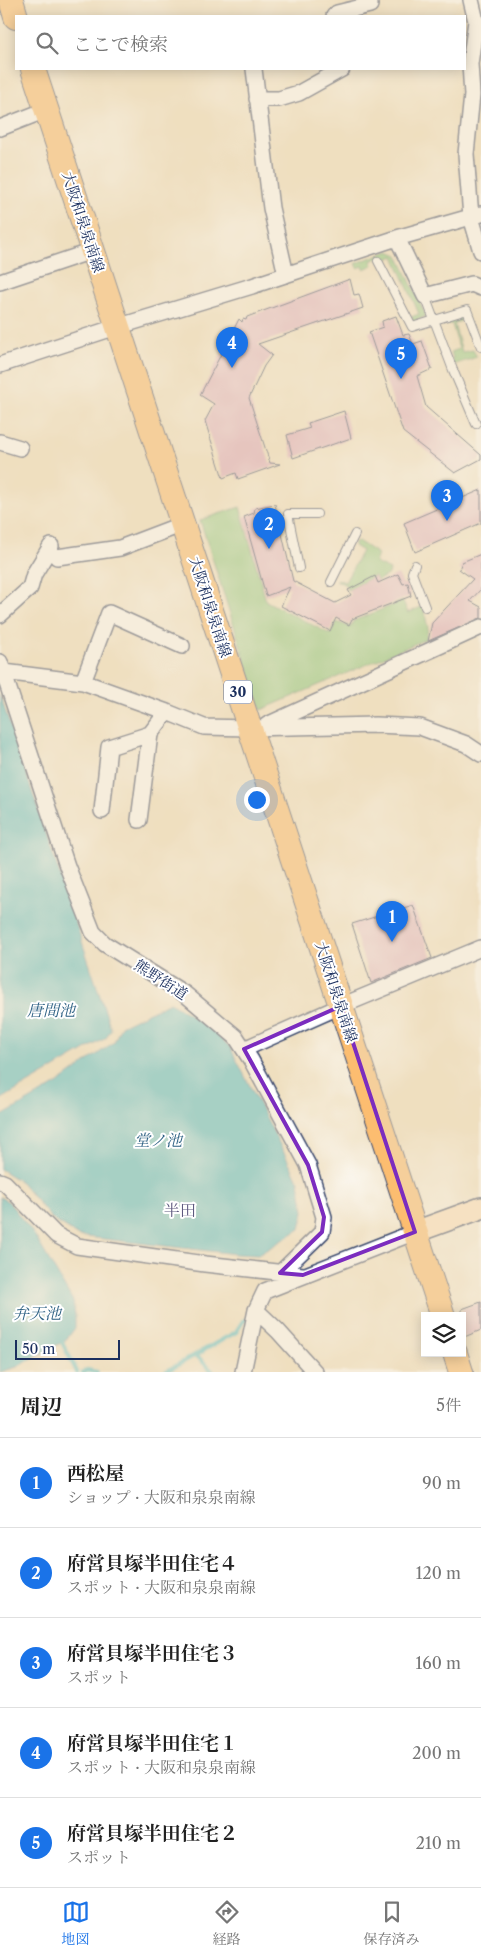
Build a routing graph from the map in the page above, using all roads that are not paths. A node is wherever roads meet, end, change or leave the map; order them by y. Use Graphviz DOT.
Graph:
graph roads {
  1 [pos="11,0"];
  2 [pos="471,0"];
  3 [pos="370,5"];
  4 [pos="15,15"];
  5 [pos="335,15"];
  6 [pos="33,70"];
  7 [pos="254,70"];
  8 [pos="335,71"];
  9 [pos="257,99"];
  10 [pos="46,110"];
  11 [pos="0,128"];
  12 [pos="476,215"];
  13 [pos="397,238"];
  14 [pos="92,250"];
  15 [pos="481,251"];
  16 [pos="378,261"];
  17 [pos="286,275"];
  18 [pos="0,281"];
  19 [pos="481,288"];
  20 [pos="426,296"];
  21 [pos="434,320"];
  22 [pos="117,327"];
  23 [pos="481,347"];
  24 [pos="0,365"];
  25 [pos="476,424"];
  26 [pos="0,442"];
  27 [pos="20,448"];
  28 [pos="317,514"];
  29 [pos="183,524"];
  30 [pos="354,534"];
  31 [pos="415,566"];
  32 [pos="299,568"];
  33 [pos="331,582"];
  34 [pos="425,607"];
  35 [pos="0,615"];
  36 [pos="481,627"];
  37 [pos="182,646"];
  38 [pos="2,667"];
  39 [pos="83,682"];
  40 [pos="167,712"];
  41 [pos="255,728"];
  42 [pos="150,734"];
  43 [pos="481,754"];
  44 [pos="102,811"];
  45 [pos="139,820"];
  46 [pos="481,948"];
  47 [pos="341,1006"];
  48 [pos="244,1049"];
  49 [pos="0,1181"];
  50 [pos="481,1208"];
  51 [pos="415,1232"];
  52 [pos="280,1273"];
  53 [pos="302,1276"];
  54 [pos="256,1310"];
  55 [pos="441,1312"];
  56 [pos="456,1357"];
  57 [pos="243,1372"];
  58 [pos="315,1372"];
  59 [pos="461,1372"];
  1 -- 4 [label="main road"];
  2 -- 12 [label="street"];
  3 -- 5 [label="street"];
  6 -- 10 [label="main road, 大阪和泉泉南線 / 30"];
  7 -- 9 [label="street"];
  8 -- 9 [label="street"];
  9 -- 17 [label="street"];
  10 -- 11 [label="street"];
  10 -- 14 [label="main road, 大阪和泉泉南線 / 30"];
  12 -- 13 [label="street"];
  12 -- 15 [label="street"];
  13 -- 17 [label="street"];
  13 -- 20 [label="street"];
  14 -- 18 [label="street"];
  14 -- 22 [label="main road, 大阪和泉泉南線 / 30"];
  16 -- 21 [label="lane"];
  17 -- 22 [label="street"];
  19 -- 20 [label="street"];
  20 -- 21 [label="lane"];
  21 -- 23 [label="lane"];
  21 -- 25 [label="lane"];
  22 -- 24 [label="street"];
  22 -- 29 [label="main road, 大阪和泉泉南線 / 30"];
  26 -- 27 [label="street"];
  28 -- 32 [label="lane"];
  29 -- 35 [label="street"];
  29 -- 41 [label="main road, 大阪和泉泉南線 / 30"];
  30 -- 33 [label="lane"];
  31 -- 34 [label="lane"];
  36 -- 41 [label="street"];
  37 -- 39 [label="street"];
  38 -- 39 [label="street"];
  38 -- 48 [label="street, 熊野街道"];
  39 -- 40 [label="street"];
  40 -- 41 [label="street"];
  40 -- 42 [label="street"];
  41 -- 43 [label="street"];
  41 -- 47 [label="main road, 大阪和泉泉南線 / 30"];
  42 -- 44 [label="street"];
  42 -- 45 [label="street"];
  46 -- 47 [label="street"];
  47 -- 48 [label="street"];
  47 -- 51 [label="main road, 大阪和泉泉南線 / 30"];
  48 -- 52 [label="street, 熊野街道"];
  49 -- 52 [label="street"];
  50 -- 51 [label="main road"];
  51 -- 53 [label="street"];
  51 -- 55 [label="main road, 大阪和泉泉南線 / 30"];
  52 -- 53 [label="street"];
  53 -- 54 [label="street"];
  54 -- 57 [label="street"];
  54 -- 58 [label="street"];
  56 -- 59 [label="main road"];
}
